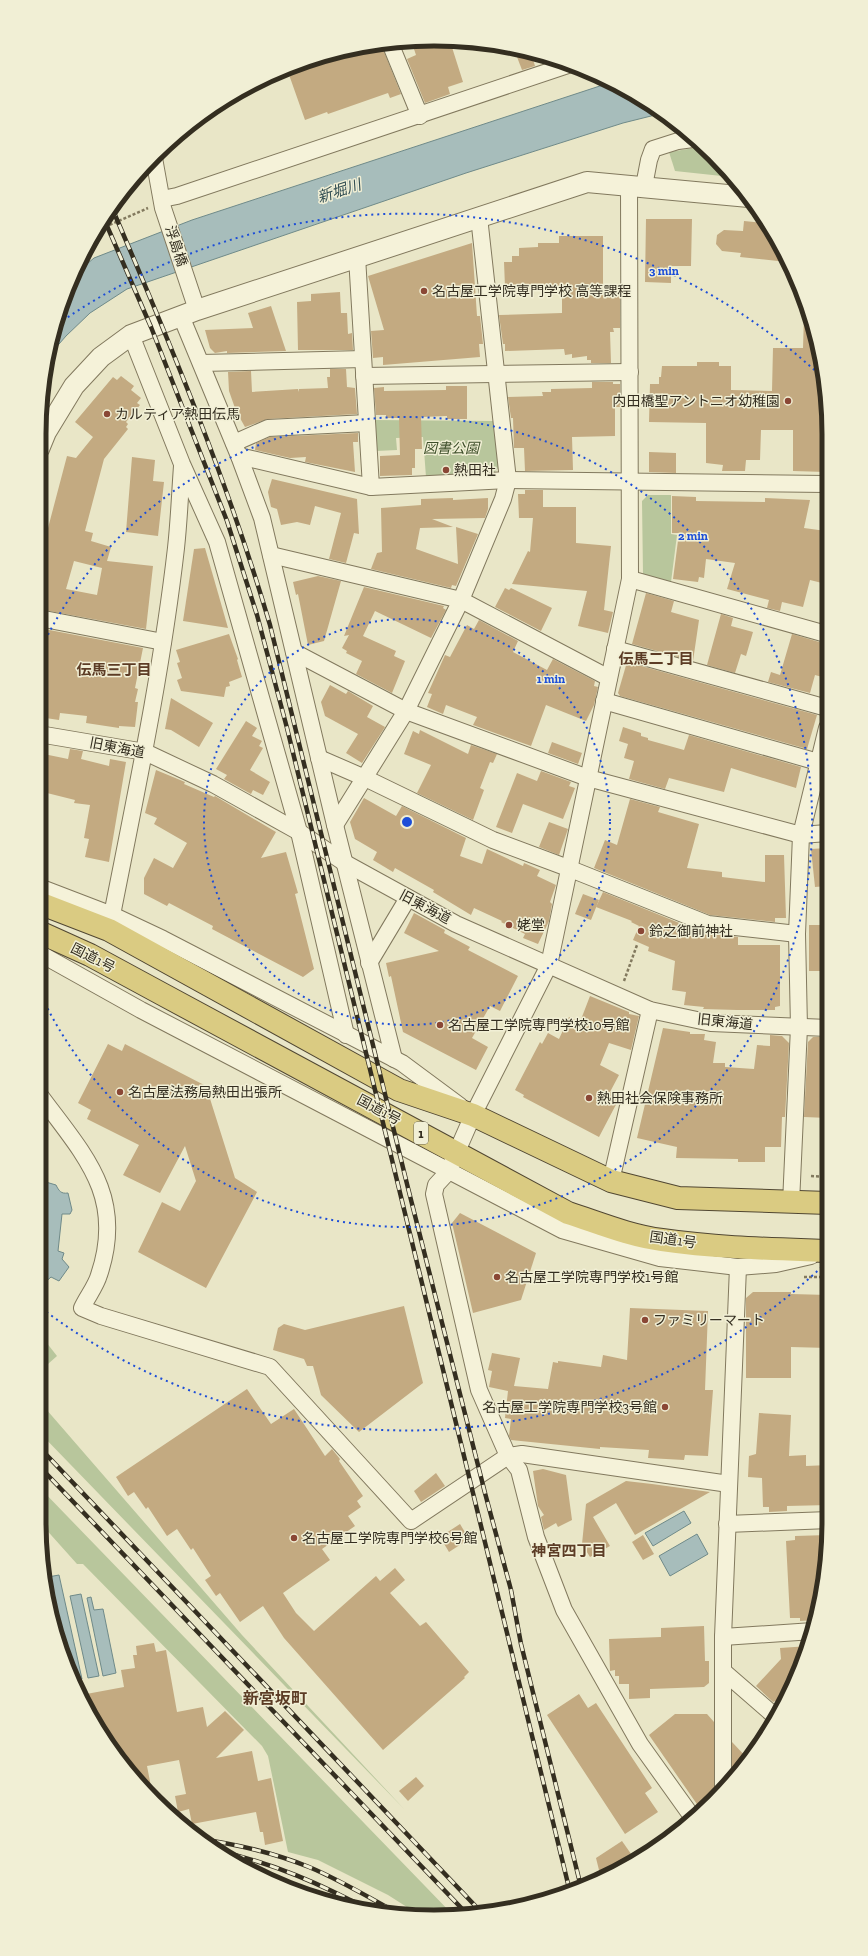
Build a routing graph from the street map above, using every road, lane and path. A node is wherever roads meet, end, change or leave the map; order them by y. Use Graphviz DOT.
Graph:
graph roads {
  1 [pos="392,48"];
  2 [pos="561,68"];
  3 [pos="420,116"];
  4 [pos="687,140"];
  5 [pos="155,165"];
  6 [pos="637,186"];
  7 [pos="741,196"];
  8 [pos="162,203"];
  9 [pos="479,217"];
  10 [pos="106,226"];
  11 [pos="357,257"];
  12 [pos="189,313"];
  13 [pos="131,335"];
  14 [pos="363,359"];
  15 [pos="201,363"];
  16 [pos="630,372"];
  17 [pos="496,374"];
  18 [pos="364,376"];
  19 [pos="367,422"];
  20 [pos="46,432"];
  21 [pos="236,450"];
  22 [pos="182,464"];
  23 [pos="508,480"];
  24 [pos="630,482"];
  25 [pos="822,484"];
  26 [pos="371,487"];
  27 [pos="271,555"];
  28 [pos="630,578"];
  29 [pos="461,600"];
  30 [pos="46,619"];
  31 [pos="822,633"];
  32 [pos="163,642"];
  33 [pos="615,649"];
  34 [pos="294,652"];
  35 [pos="609,678"];
  36 [pos="604,701"];
  37 [pos="822,707"];
  38 [pos="406,711"];
  39 [pos="46,735"];
  40 [pos="822,747"];
  41 [pos="145,752"];
  42 [pos="319,758"];
  43 [pos="818,762"];
  44 [pos="364,778"];
  45 [pos="588,778"];
  46 [pos="335,825"];
  47 [pos="300,832"];
  48 [pos="822,833"];
  49 [pos="801,835"];
  50 [pos="345,863"];
  51 [pos="568,868"];
  52 [pos="46,890"];
  53 [pos="408,898"];
  54 [pos="46,906"];
  55 [pos="112,915"];
  56 [pos="797,934"];
  57 [pos="46,935"];
  58 [pos="637,945"];
  59 [pos="46,956"];
  60 [pos="369,963"];
  61 [pos="549,965"];
  62 [pos="623,984"];
  63 [pos="650,1010"];
  64 [pos="799,1027"];
  65 [pos="822,1028"];
  66 [pos="346,1035"];
  67 [pos="394,1059"];
  68 [pos="46,1103"];
  69 [pos="473,1115"];
  70 [pos="457,1152"];
  71 [pos="448,1172"];
  72 [pos="811,1176"];
  73 [pos="822,1177"];
  74 [pos="611,1181"];
  75 [pos="791,1203"];
  76 [pos="822,1203"];
  77 [pos="822,1251"];
  78 [pos="822,1252"];
  79 [pos="738,1267"];
  80 [pos="804,1277"];
  81 [pos="822,1277"];
  82 [pos="508,1456"];
  83 [pos="729,1484"];
  84 [pos="822,1520"];
  85 [pos="728,1524"];
  86 [pos="806,1631"];
  87 [pos="723,1637"];
  88 [pos="723,1670"];
  89 [pos="772,1713"];
  90 [pos="723,1781"];
  91 [pos="690,1814"];
  1 -- 3 [label="street"];
  2 -- 3 [label="street"];
  3 -- 8 [label="street"];
  4 -- 6 [label="street"];
  5 -- 8 [label="street, 浮島橋"];
  6 -- 7 [label="street"];
  6 -- 9 [label="street"];
  6 -- 16 [label="street"];
  8 -- 10 [label="path"];
  8 -- 12 [label="street, 浮島橋"];
  9 -- 11 [label="street"];
  9 -- 17 [label="street"];
  11 -- 12 [label="street"];
  11 -- 14 [label="street"];
  12 -- 13 [label="street"];
  12 -- 15 [label="street, 浮島橋"];
  13 -- 20 [label="street"];
  13 -- 22 [label="street"];
  14 -- 15 [label="street"];
  14 -- 18 [label="street"];
  15 -- 21 [label="street, 浮島橋"];
  16 -- 17 [label="street"];
  16 -- 24 [label="street"];
  17 -- 18 [label="street"];
  17 -- 23 [label="street"];
  18 -- 19 [label="street"];
  19 -- 21 [label="street"];
  19 -- 26 [label="street"];
  21 -- 26 [label="street"];
  21 -- 27 [label="street, 浮島橋"];
  22 -- 32 [label="street"];
  22 -- 47 [label="street"];
  23 -- 24 [label="street"];
  23 -- 26 [label="street"];
  23 -- 29 [label="street"];
  24 -- 25 [label="street"];
  24 -- 28 [label="street"];
  27 -- 29 [label="street"];
  27 -- 34 [label="street, 浮島橋"];
  28 -- 31 [label="street"];
  28 -- 33 [label="street"];
  29 -- 35 [label="street"];
  29 -- 38 [label="street"];
  30 -- 32 [label="street"];
  32 -- 41 [label="street"];
  33 -- 35 [label="street"];
  33 -- 37 [label="street"];
  34 -- 38 [label="street"];
  34 -- 42 [label="street, 浮島橋"];
  35 -- 36 [label="street"];
  36 -- 43 [label="street"];
  36 -- 45 [label="street"];
  38 -- 44 [label="street"];
  38 -- 45 [label="street"];
  39 -- 41 [label="street, 旧東海道"];
  40 -- 43 [label="street"];
  41 -- 47 [label="street, 旧東海道"];
  41 -- 55 [label="street"];
  42 -- 44 [label="street"];
  42 -- 46 [label="street, 浮島橋"];
  43 -- 49 [label="street"];
  44 -- 46 [label="street"];
  44 -- 51 [label="street"];
  45 -- 49 [label="street"];
  45 -- 51 [label="street"];
  46 -- 50 [label="street, 浮島橋"];
  47 -- 50 [label="street, 旧東海道"];
  47 -- 66 [label="street"];
  48 -- 49 [label="street"];
  49 -- 56 [label="street"];
  50 -- 53 [label="street, 旧東海道"];
  50 -- 60 [label="street, 浮島橋"];
  51 -- 56 [label="street"];
  51 -- 61 [label="street"];
  52 -- 55 [label="street"];
  53 -- 60 [label="street"];
  53 -- 61 [label="street, 旧東海道"];
  54 -- 69 [label="highway, 国道1号 / 1"];
  55 -- 66 [label="street"];
  56 -- 64 [label="street"];
  57 -- 70 [label="highway, 国道1号 / 1"];
  58 -- 62 [label="path"];
  59 -- 71 [label="street"];
  60 -- 67 [label="street, 浮島橋"];
  61 -- 63 [label="street, 旧東海道"];
  61 -- 69 [label="street"];
  63 -- 64 [label="street, 旧東海道"];
  63 -- 74 [label="street"];
  64 -- 65 [label="street, 旧東海道"];
  64 -- 75 [label="street"];
  66 -- 67 [label="street"];
  67 -- 69 [label="street"];
  68 -- 82 [label="street"];
  69 -- 70 [label="street"];
  69 -- 74 [label="highway, 国道1号 / 1"];
  70 -- 71 [label="street"];
  70 -- 77 [label="highway, 国道1号 / 1"];
  71 -- 79 [label="street"];
  71 -- 82 [label="street"];
  72 -- 73 [label="path"];
  74 -- 75 [label="highway, 国道1号 / 1"];
  75 -- 76 [label="highway, 国道1号 / 1"];
  78 -- 79 [label="street"];
  79 -- 83 [label="street"];
  80 -- 81 [label="path"];
  82 -- 83 [label="street"];
  82 -- 91 [label="street"];
  83 -- 85 [label="street"];
  84 -- 85 [label="street"];
  85 -- 87 [label="street"];
  86 -- 87 [label="street"];
  87 -- 88 [label="street"];
  88 -- 89 [label="street"];
  88 -- 90 [label="street"];
}
